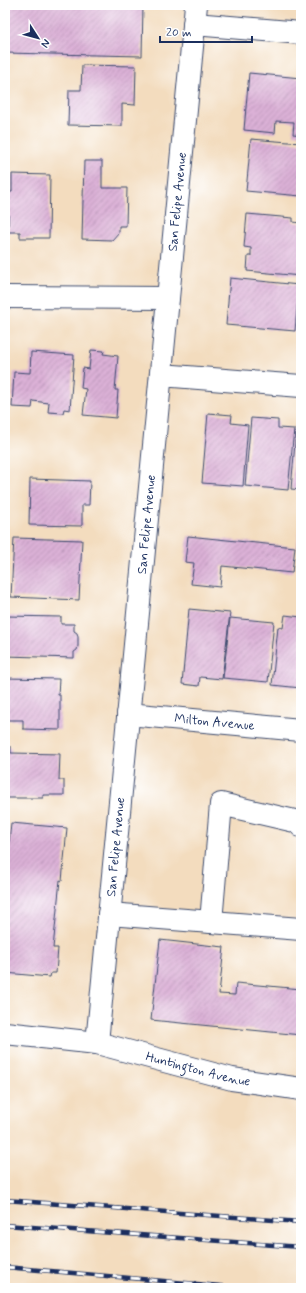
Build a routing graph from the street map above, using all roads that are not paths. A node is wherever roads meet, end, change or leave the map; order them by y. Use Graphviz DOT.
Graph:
graph roads {
  1 [pos="195,14"];
  2 [pos="301,33"];
  3 [pos="5,296"];
  4 [pos="168,298"];
  5 [pos="161,375"];
  6 [pos="301,386"];
  7 [pos="128,714"];
  8 [pos="301,730"];
  9 [pos="301,826"];
  10 [pos="109,914"];
  11 [pos="211,922"];
  12 [pos="301,929"];
  13 [pos="5,1033"];
  14 [pos="97,1044"];
  15 [pos="301,1088"];
  1 -- 2 [label="street"];
  1 -- 4 [label="street, San Felipe Avenue"];
  3 -- 4 [label="street"];
  4 -- 5 [label="street, San Felipe Avenue"];
  5 -- 6 [label="street"];
  5 -- 7 [label="street, San Felipe Avenue"];
  7 -- 8 [label="street, Milton Avenue"];
  7 -- 10 [label="street, San Felipe Avenue"];
  9 -- 11 [label="street"];
  10 -- 11 [label="street"];
  10 -- 14 [label="street, San Felipe Avenue"];
  11 -- 12 [label="street"];
  13 -- 14 [label="street, Huntington Avenue"];
  14 -- 15 [label="street, Huntington Avenue"];
}
